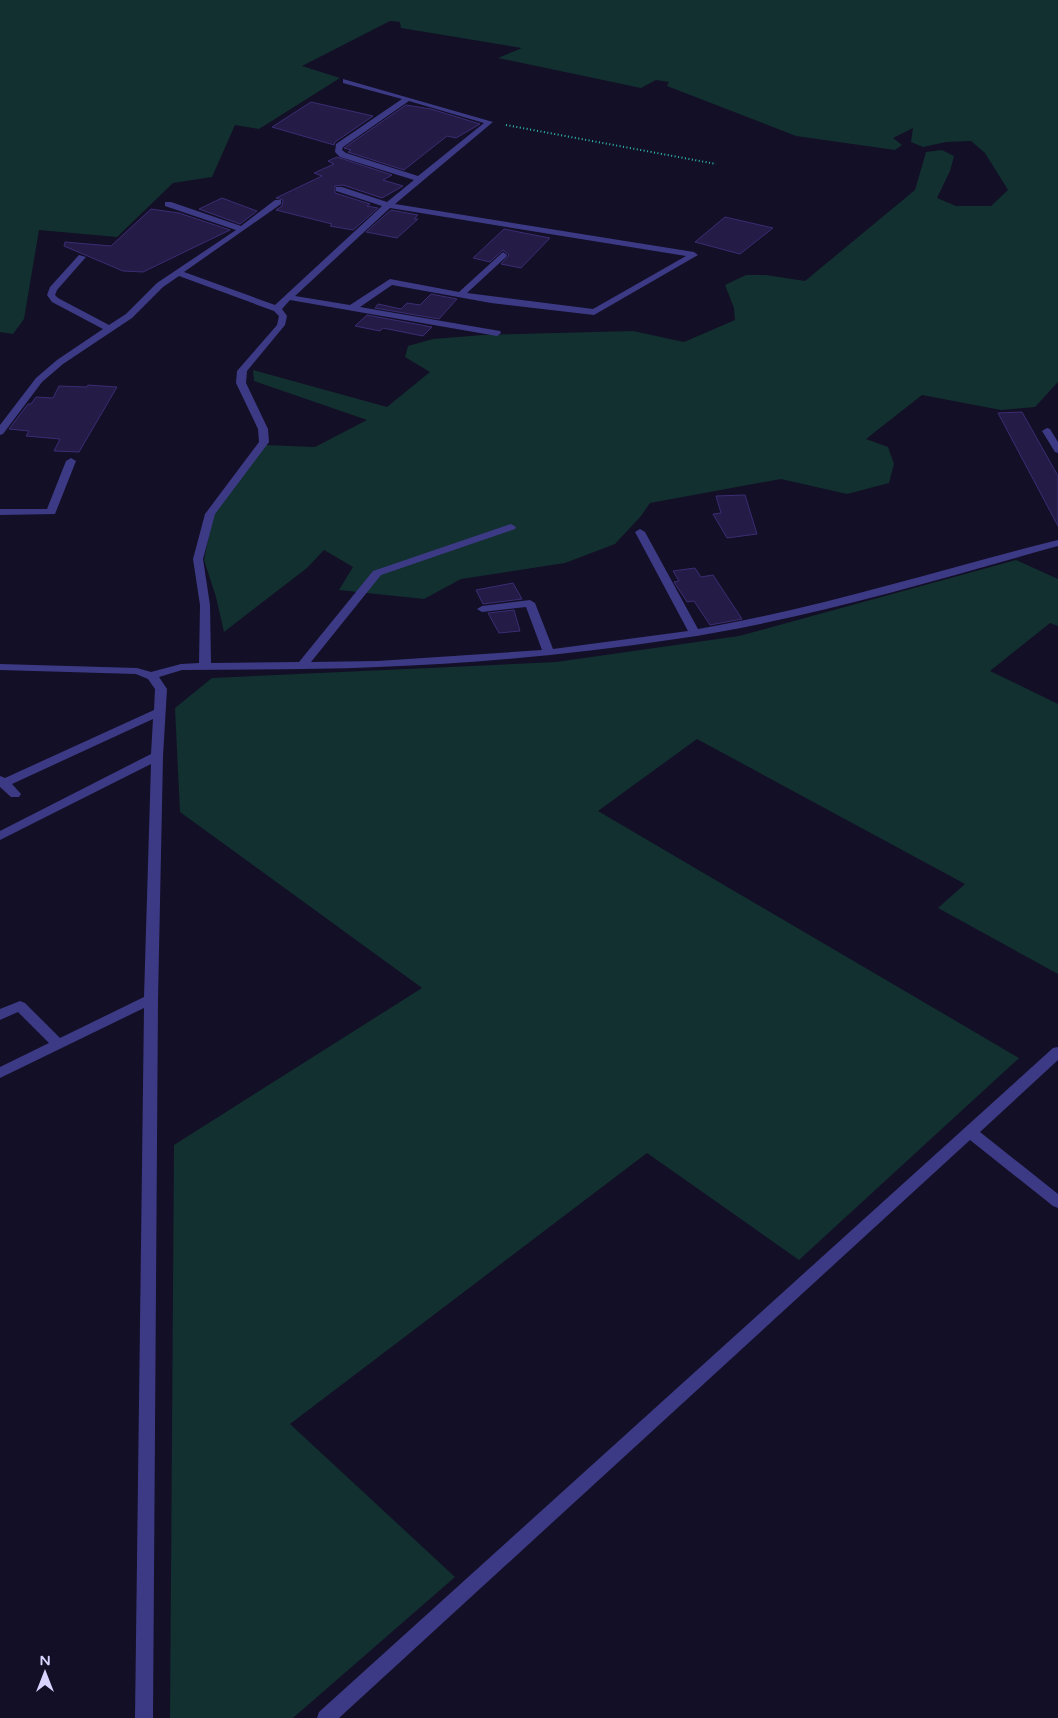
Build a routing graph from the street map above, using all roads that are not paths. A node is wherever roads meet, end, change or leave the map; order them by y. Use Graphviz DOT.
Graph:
graph roads {
  1 [pos="346,81"];
  2 [pos="408,99"];
  3 [pos="420,179"];
  4 [pos="339,189"];
  5 [pos="278,202"];
  6 [pos="168,204"];
  7 [pos="388,205"];
  8 [pos="242,229"];
  9 [pos="503,254"];
  10 [pos="82,257"];
  11 [pos="179,273"];
  12 [pos="460,295"];
  13 [pos="288,297"];
  14 [pos="352,308"];
  15 [pos="277,309"];
  16 [pos="108,329"];
  17 [pos="497,333"];
  18 [pos="1047,431"];
  19 [pos="0,432"];
  20 [pos="1058,450"];
  21 [pos="72,462"];
  22 [pos="0,512"];
  23 [pos="511,527"];
  24 [pos="640,532"];
  25 [pos="1058,543"];
  26 [pos="482,609"];
  27 [pos="695,633"];
  28 [pos="549,653"];
  29 [pos="302,665"];
  30 [pos="0,667"];
  31 [pos="205,667"];
  32 [pos="152,676"];
  33 [pos="160,712"];
  34 [pos="157,756"];
  35 [pos="2,782"];
  36 [pos="15,794"];
  37 [pos="0,836"];
  38 [pos="151,999"];
  39 [pos="0,1015"];
  40 [pos="58,1044"];
  41 [pos="1058,1052"];
  42 [pos="0,1073"];
  43 [pos="970,1132"];
  44 [pos="1058,1202"];
  45 [pos="144,1718"];
  46 [pos="326,1718"];
  1 -- 2 [label="street"];
  2 -- 3 [label="street"];
  2 -- 3 [label="street"];
  3 -- 7 [label="street"];
  4 -- 7 [label="street"];
  5 -- 8 [label="street"];
  6 -- 8 [label="street"];
  7 -- 12 [label="street"];
  7 -- 13 [label="street"];
  8 -- 11 [label="street"];
  9 -- 12 [label="street"];
  10 -- 16 [label="street"];
  11 -- 15 [label="street"];
  11 -- 16 [label="street"];
  12 -- 14 [label="street"];
  13 -- 14 [label="street"];
  13 -- 15 [label="street"];
  14 -- 17 [label="street"];
  15 -- 31 [label="street"];
  16 -- 19 [label="street"];
  18 -- 20 [label="street"];
  21 -- 22 [label="street"];
  23 -- 29 [label="street"];
  24 -- 27 [label="street"];
  25 -- 27 [label="street"];
  26 -- 28 [label="street"];
  27 -- 28 [label="street"];
  28 -- 29 [label="street"];
  29 -- 31 [label="street"];
  30 -- 32 [label="street"];
  31 -- 32 [label="street"];
  32 -- 33 [label="street"];
  33 -- 34 [label="street"];
  33 -- 35 [label="street"];
  34 -- 37 [label="street"];
  34 -- 38 [label="street"];
  35 -- 36 [label="street"];
  38 -- 40 [label="street"];
  38 -- 45 [label="street"];
  39 -- 40 [label="street"];
  40 -- 42 [label="street"];
  41 -- 43 [label="street"];
  43 -- 44 [label="street"];
  43 -- 46 [label="street"];
}
